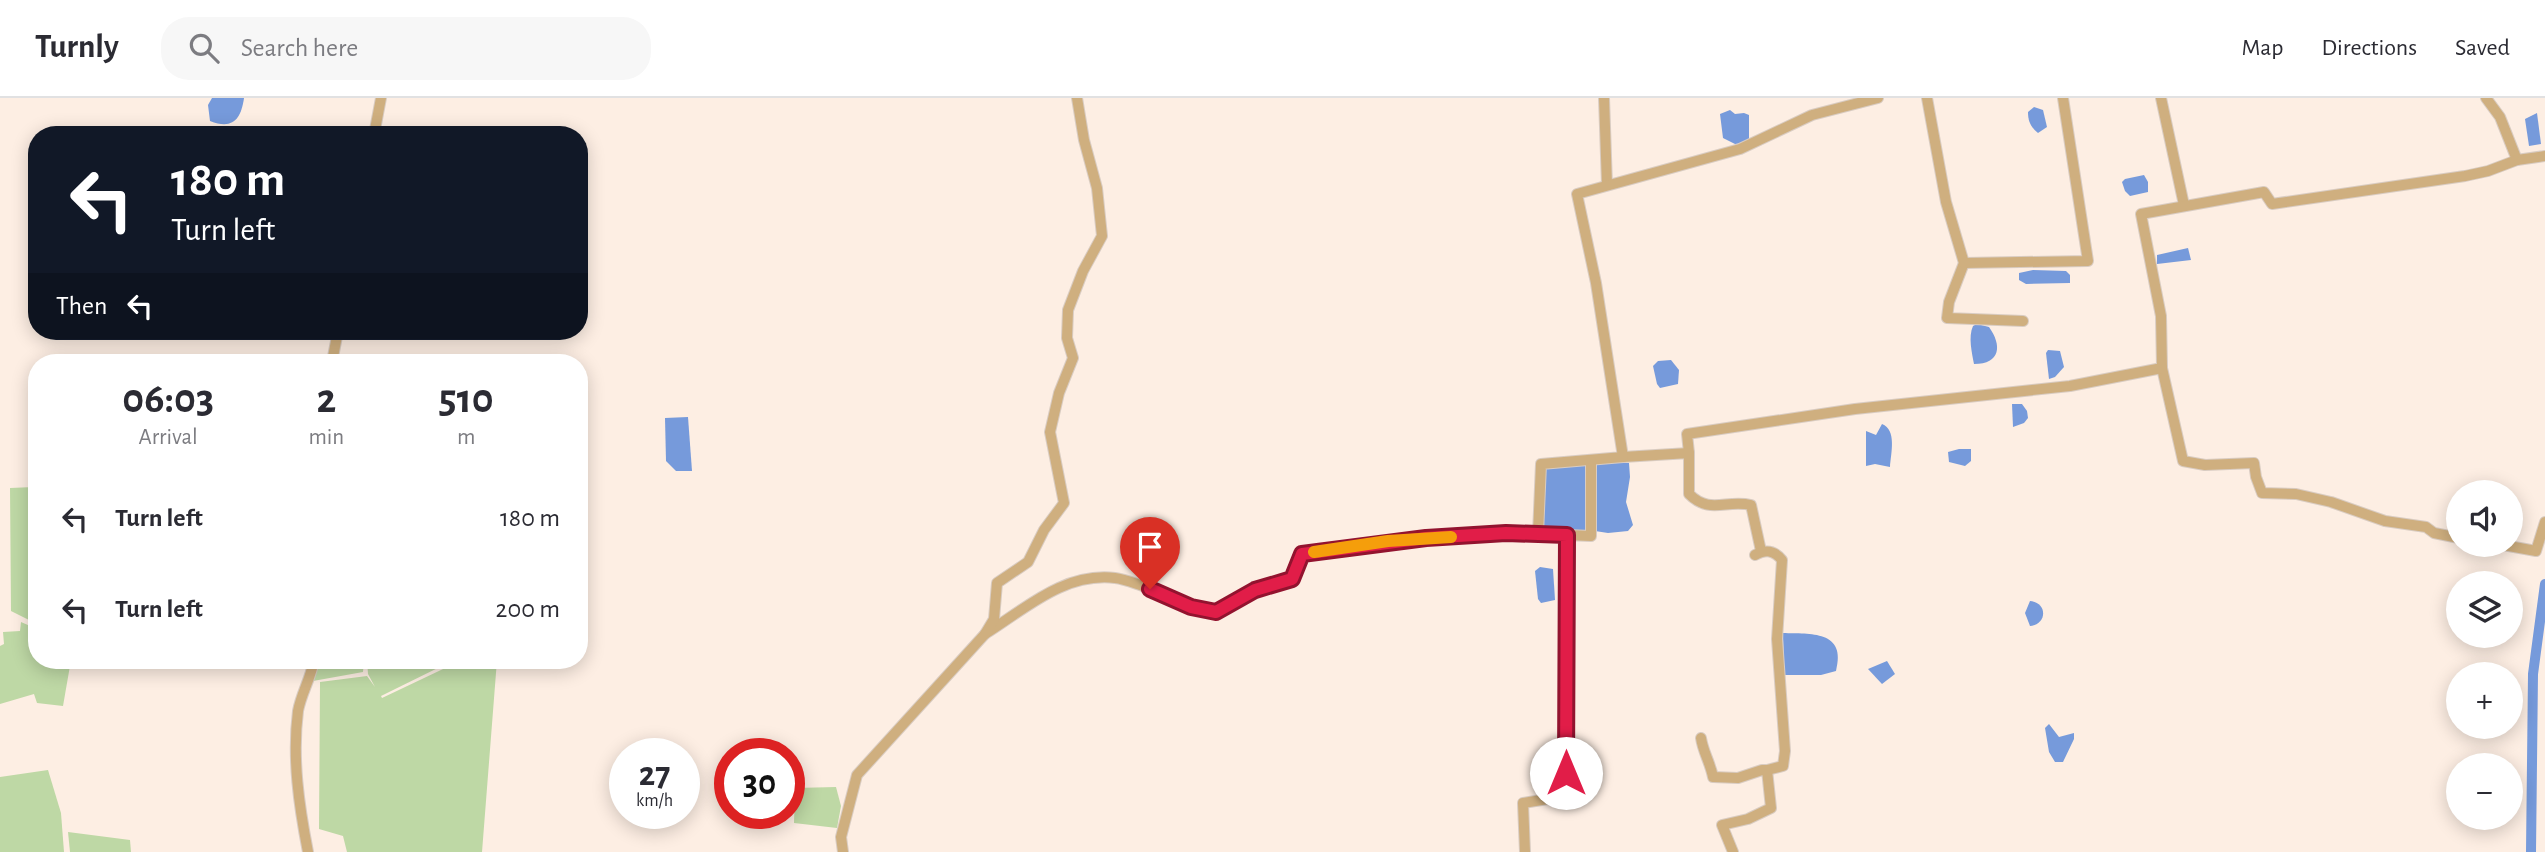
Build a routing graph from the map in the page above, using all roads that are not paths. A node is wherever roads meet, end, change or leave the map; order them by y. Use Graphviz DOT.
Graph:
graph roads {
  1 [pos="381,98"];
  2 [pos="1077,98"];
  3 [pos="1604,98"];
  4 [pos="1878,98"];
  5 [pos="1927,98"];
  6 [pos="2063,98"];
  7 [pos="2161,98"];
  8 [pos="2486,98"];
  9 [pos="376,126"];
  10 [pos="2545,156"];
  11 [pos="2517,160"];
  12 [pos="1607,185"];
  13 [pos="2184,205"];
  14 [pos="1964,263"];
  15 [pos="2023,321"];
  16 [pos="2162,368"];
  17 [pos="1689,453"];
  18 [pos="1623,457"];
  19 [pos="1591,460"];
  20 [pos="2545,522"];
  21 [pos="1538,534"];
  22 [pos="1567,535"];
  23 [pos="2446,535"];
  24 [pos="2523,549"];
  25 [pos="985,634"];
  26 [pos="313,669"];
  27 [pos="1701,738"];
  28 [pos="1767,770"];
  29 [pos="308,852"];
  30 [pos="843,852"];
  31 [pos="1525,852"];
  32 [pos="1733,852"];
  1 -- 9 [label="street"];
  2 -- 25 [label="street"];
  3 -- 12 [label="street"];
  4 -- 12 [label="street"];
  5 -- 14 [label="street"];
  6 -- 14 [label="street"];
  7 -- 13 [label="street"];
  8 -- 11 [label="street"];
  10 -- 11 [label="street"];
  11 -- 13 [label="street"];
  12 -- 18 [label="street"];
  13 -- 16 [label="street"];
  14 -- 15 [label="street"];
  16 -- 17 [label="street"];
  16 -- 23 [label="street"];
  17 -- 18 [label="street"];
  17 -- 28 [label="street"];
  18 -- 19 [label="street"];
  19 -- 21 [label="street"];
  19 -- 22 [label="street"];
  20 -- 24 [label="street"];
  21 -- 22 [label="street"];
  21 -- 25 [label="street"];
  22 -- 31 [label="street"];
  25 -- 30 [label="street"];
  26 -- 29 [label="street"];
  27 -- 28 [label="street"];
  28 -- 32 [label="street"];
}
